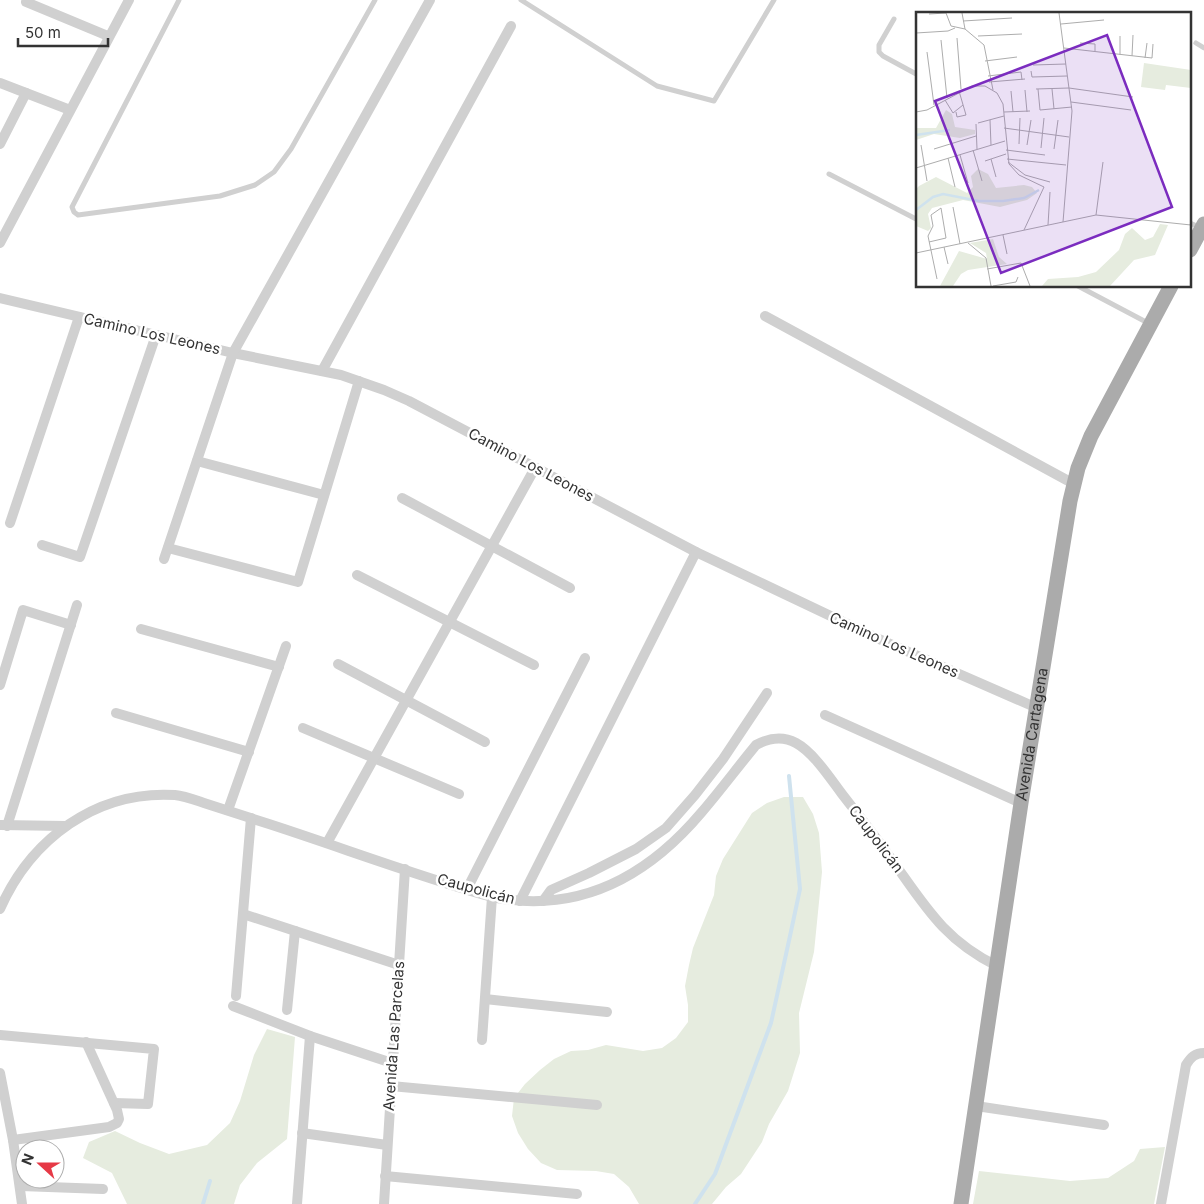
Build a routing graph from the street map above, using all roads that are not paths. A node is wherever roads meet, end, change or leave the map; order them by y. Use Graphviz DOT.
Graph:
graph roads {
  1 [pos="129,0"];
  2 [pos="180,0"];
  3 [pos="375,0"];
  4 [pos="430,0"];
  5 [pos="521,0"];
  6 [pos="774,0"];
  7 [pos="26,2"];
  8 [pos="894,18"];
  9 [pos="511,26"];
  10 [pos="108,36"];
  11 [pos="1196,44"];
  12 [pos="1204,48"];
  13 [pos="916,74"];
  14 [pos="0,83"];
  15 [pos="26,93"];
  16 [pos="70,110"];
  17 [pos="0,144"];
  18 [pos="829,174"];
  19 [pos="916,219"];
  20 [pos="1199,225"];
  21 [pos="0,243"];
  22 [pos="1192,244"];
  23 [pos="1082,288"];
  24 [pos="1170,288"];
  25 [pos="0,298"];
  26 [pos="765,316"];
  27 [pos="79,317"];
  28 [pos="1151,324"];
  29 [pos="156,335"];
  30 [pos="233,353"];
  31 [pos="322,371"];
  32 [pos="359,381"];
  33 [pos="197,461"];
  34 [pos="536,468"];
  35 [pos="1074,484"];
  36 [pos="324,495"];
  37 [pos="402,498"];
  38 [pos="10,523"];
  39 [pos="42,545"];
  40 [pos="492,546"];
  41 [pos="168,548"];
  42 [pos="696,552"];
  43 [pos="164,559"];
  44 [pos="357,575"];
  45 [pos="570,588"];
  46 [pos="78,605"];
  47 [pos="449,622"];
  48 [pos="71,625"];
  49 [pos="141,629"];
  50 [pos="286,646"];
  51 [pos="585,658"];
  52 [pos="338,664"];
  53 [pos="534,665"];
  54 [pos="279,667"];
  55 [pos="0,686"];
  56 [pos="767,692"];
  57 [pos="405,701"];
  58 [pos="1037,708"];
  59 [pos="116,713"];
  60 [pos="826,715"];
  61 [pos="303,728"];
  62 [pos="485,742"];
  63 [pos="249,752"];
  64 [pos="374,757"];
  65 [pos="459,794"];
  66 [pos="1021,803"];
  67 [pos="228,810"];
  68 [pos="251,818"];
  69 [pos="4,826"];
  70 [pos="66,826"];
  71 [pos="326,843"];
  72 [pos="405,869"];
  73 [pos="467,889"];
  74 [pos="492,896"];
  75 [pos="520,901"];
  76 [pos="543,901"];
  77 [pos="0,909"];
  78 [pos="243,914"];
  79 [pos="295,931"];
  80 [pos="398,966"];
  81 [pos="997,966"];
  82 [pos="485,999"];
  83 [pos="287,1010"];
  84 [pos="606,1012"];
  85 [pos="0,1035"];
  86 [pos="310,1036"];
  87 [pos="482,1040"];
  88 [pos="86,1042"];
  89 [pos="1204,1053"];
  90 [pos="392,1063"];
  91 [pos="0,1073"];
  92 [pos="391,1086"];
  93 [pos="114,1103"];
  94 [pos="597,1105"];
  95 [pos="976,1106"];
  96 [pos="0,1122"];
  97 [pos="10,1125"];
  98 [pos="1104,1125"];
  99 [pos="302,1133"];
  100 [pos="13,1140"];
  101 [pos="387,1145"];
  102 [pos="15,1152"];
  103 [pos="385,1176"];
  104 [pos="65,1187"];
  105 [pos="103,1188"];
  106 [pos="21,1189"];
  107 [pos="577,1194"];
  108 [pos="22,1204"];
  109 [pos="297,1204"];
  110 [pos="384,1204"];
  111 [pos="961,1204"];
  112 [pos="1161,1204"];
  1 -- 10 [label="street"];
  2 -- 3 [label="lane"];
  4 -- 30 [label="street"];
  5 -- 6 [label="lane"];
  7 -- 10 [label="street"];
  8 -- 13 [label="lane"];
  9 -- 31 [label="street"];
  10 -- 16 [label="street"];
  11 -- 12 [label="lane"];
  14 -- 15 [label="street"];
  15 -- 16 [label="street"];
  15 -- 17 [label="street"];
  16 -- 21 [label="street"];
  18 -- 19 [label="lane"];
  20 -- 22 [label="main road"];
  23 -- 28 [label="lane"];
  24 -- 28 [label="main road, Avenida Cartagena"];
  25 -- 27 [label="street, Camino Los Leones"];
  26 -- 35 [label="street"];
  27 -- 29 [label="street, Camino Los Leones"];
  27 -- 38 [label="street"];
  28 -- 35 [label="main road, Avenida Cartagena"];
  29 -- 30 [label="street, Camino Los Leones"];
  29 -- 39 [label="street"];
  30 -- 31 [label="street, Camino Los Leones"];
  30 -- 33 [label="street"];
  31 -- 32 [label="street, Camino Los Leones"];
  32 -- 34 [label="street, Camino Los Leones"];
  32 -- 36 [label="street"];
  33 -- 36 [label="street"];
  33 -- 41 [label="street"];
  34 -- 40 [label="street"];
  34 -- 42 [label="street, Camino Los Leones"];
  35 -- 58 [label="main road, Avenida Cartagena"];
  36 -- 41 [label="street"];
  37 -- 40 [label="street"];
  40 -- 45 [label="street"];
  40 -- 47 [label="street"];
  41 -- 43 [label="street"];
  42 -- 58 [label="street, Camino Los Leones"];
  42 -- 75 [label="street"];
  44 -- 47 [label="street"];
  46 -- 48 [label="street"];
  47 -- 53 [label="street"];
  47 -- 57 [label="street"];
  48 -- 55 [label="street"];
  48 -- 69 [label="street"];
  49 -- 54 [label="street"];
  50 -- 54 [label="street"];
  51 -- 73 [label="street"];
  52 -- 57 [label="street"];
  54 -- 63 [label="street"];
  56 -- 76 [label="street"];
  57 -- 62 [label="street"];
  57 -- 64 [label="street"];
  58 -- 66 [label="main road, Avenida Cartagena"];
  59 -- 63 [label="street"];
  60 -- 66 [label="street"];
  61 -- 64 [label="street"];
  63 -- 67 [label="street"];
  64 -- 65 [label="street"];
  64 -- 71 [label="street"];
  66 -- 81 [label="main road, Avenida Cartagena"];
  67 -- 68 [label="street, Caupolicán"];
  67 -- 70 [label="street, Caupolicán"];
  68 -- 71 [label="street, Caupolicán"];
  68 -- 78 [label="street"];
  69 -- 70 [label="street"];
  70 -- 77 [label="street, Caupolicán"];
  71 -- 72 [label="street, Caupolicán"];
  72 -- 73 [label="street, Caupolicán"];
  72 -- 80 [label="street, Avenida Las Parcelas"];
  73 -- 74 [label="street, Caupolicán"];
  74 -- 75 [label="street, Caupolicán"];
  74 -- 82 [label="street"];
  75 -- 76 [label="street, Caupolicán"];
  76 -- 81 [label="street, Caupolicán"];
  78 -- 79 [label="street"];
  78 -- 86 [label="street"];
  79 -- 80 [label="street"];
  79 -- 83 [label="street"];
  80 -- 90 [label="street, Avenida Las Parcelas"];
  81 -- 95 [label="main road, Avenida Cartagena"];
  82 -- 84 [label="street"];
  82 -- 87 [label="street"];
  85 -- 88 [label="street"];
  86 -- 90 [label="street"];
  86 -- 99 [label="street"];
  88 -- 93 [label="street"];
  88 -- 93 [label="street"];
  89 -- 112 [label="street"];
  90 -- 92 [label="street, Avenida Las Parcelas"];
  91 -- 97 [label="street"];
  92 -- 94 [label="street"];
  92 -- 101 [label="street, Avenida Las Parcelas"];
  93 -- 100 [label="street"];
  95 -- 98 [label="street"];
  95 -- 111 [label="main road, Avenida Cartagena"];
  96 -- 97 [label="street"];
  97 -- 100 [label="street"];
  99 -- 101 [label="street"];
  99 -- 109 [label="street"];
  100 -- 102 [label="street"];
  101 -- 103 [label="street, Avenida Las Parcelas"];
  103 -- 107 [label="street"];
  103 -- 110 [label="street, Avenida Las Parcelas"];
  104 -- 105 [label="street"];
  106 -- 108 [label="street"];
}
